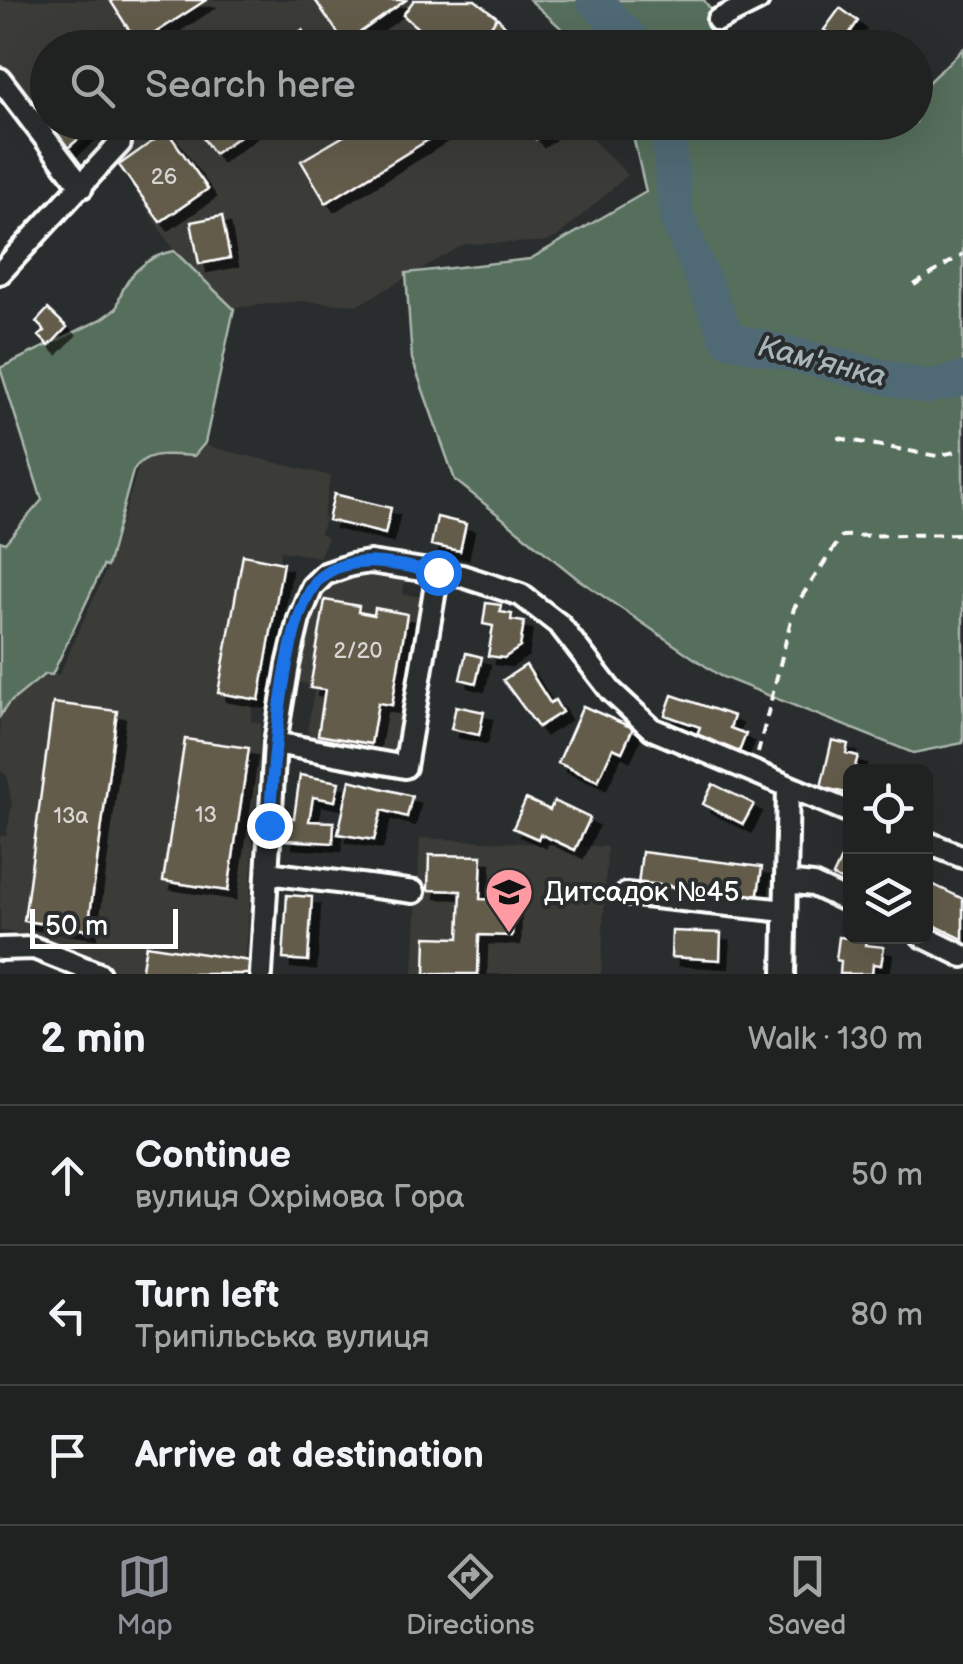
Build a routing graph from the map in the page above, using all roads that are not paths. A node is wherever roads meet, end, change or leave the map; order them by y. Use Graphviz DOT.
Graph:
graph roads {
  1 [pos="758,0"];
  2 [pos="718,20"];
  3 [pos="0,78"];
  4 [pos="30,118"];
  5 [pos="47,140"];
  6 [pos="120,143"];
  7 [pos="82,187"];
  8 [pos="0,273"];
  9 [pos="438,572"];
  10 [pos="276,742"];
  11 [pos="788,787"];
  12 [pos="843,809"];
  13 [pos="933,845"];
  14 [pos="963,857"];
  15 [pos="268,873"];
  16 [pos="786,882"];
  17 [pos="414,892"];
  18 [pos="626,894"];
  19 [pos="843,899"];
  20 [pos="785,911"];
  21 [pos="933,941"];
  22 [pos="0,949"];
  23 [pos="963,956"];
  24 [pos="99,974"];
  25 [pos="262,974"];
  26 [pos="784,974"];
  1 -- 2 [label="street"];
  3 -- 4 [label="street"];
  5 -- 7 [label="street"];
  6 -- 7 [label="street"];
  7 -- 8 [label="street"];
  9 -- 10 [label="street"];
  9 -- 10 [label="street"];
  9 -- 11 [label="street"];
  10 -- 15 [label="street"];
  11 -- 12 [label="street"];
  11 -- 16 [label="street"];
  13 -- 14 [label="street"];
  15 -- 17 [label="street"];
  15 -- 25 [label="street"];
  16 -- 19 [label="street"];
  16 -- 20 [label="street"];
  18 -- 20 [label="street"];
  20 -- 26 [label="street"];
  21 -- 23 [label="street"];
  22 -- 24 [label="street"];
}
